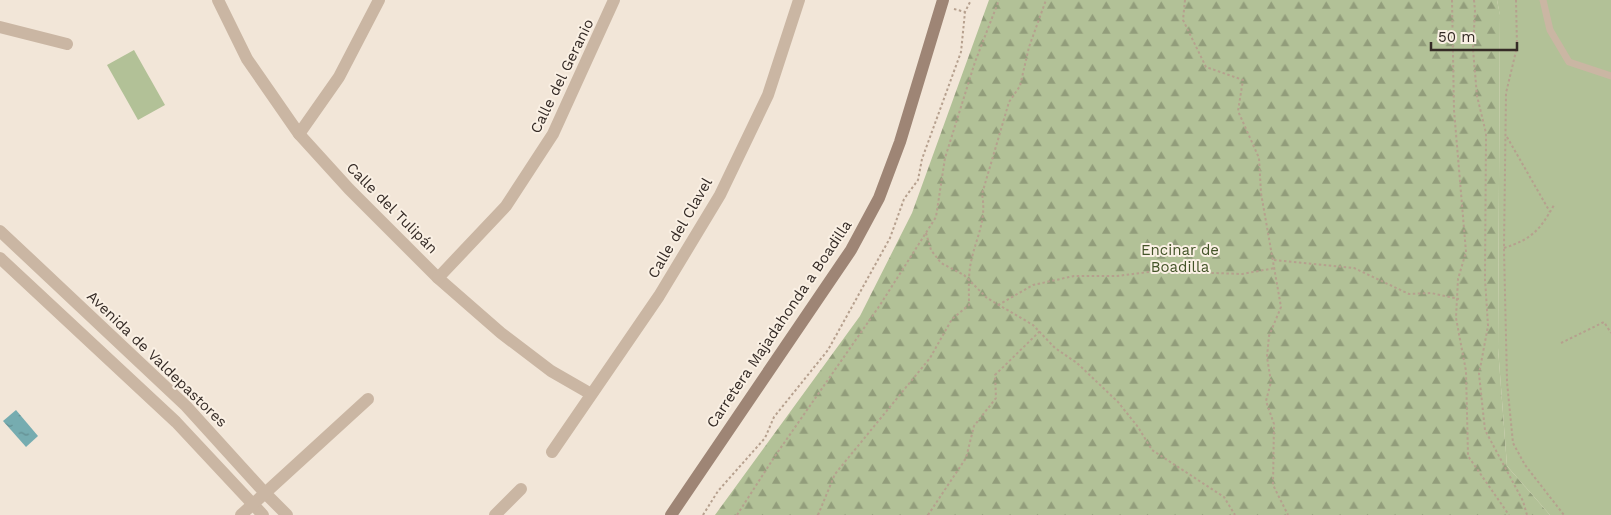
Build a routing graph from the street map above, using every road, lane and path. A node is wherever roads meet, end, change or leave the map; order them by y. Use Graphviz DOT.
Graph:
graph roads {
  1 [pos="218,0"];
  2 [pos="379,0"];
  3 [pos="614,0"];
  4 [pos="798,0"];
  5 [pos="971,0"];
  6 [pos="999,0"];
  7 [pos="1046,0"];
  8 [pos="1185,0"];
  9 [pos="1452,0"];
  10 [pos="1474,0"];
  11 [pos="1516,0"];
  12 [pos="1543,0"];
  13 [pos="941,2"];
  14 [pos="954,9"];
  15 [pos="965,12"];
  16 [pos="0,26"];
  17 [pos="67,44"];
  18 [pos="1611,76"];
  19 [pos="298,134"];
  20 [pos="1506,135"];
  21 [pos="1554,205"];
  22 [pos="1550,212"];
  23 [pos="0,232"];
  24 [pos="926,232"];
  25 [pos="1504,248"];
  26 [pos="0,258"];
  27 [pos="1274,260"];
  28 [pos="1275,268"];
  29 [pos="438,278"];
  30 [pos="969,280"];
  31 [pos="1458,299"];
  32 [pos="998,304"];
  33 [pos="1040,331"];
  34 [pos="1611,333"];
  35 [pos="1561,343"];
  36 [pos="591,394"];
  37 [pos="368,399"];
  38 [pos="552,452"];
  39 [pos="521,489"];
  40 [pos="265,493"];
  41 [pos="252,504"];
  42 [pos="241,515"];
  43 [pos="263,515"];
  44 [pos="287,515"];
  45 [pos="495,515"];
  46 [pos="670,515"];
  47 [pos="703,515"];
  48 [pos="737,515"];
  49 [pos="818,515"];
  50 [pos="928,515"];
  51 [pos="1235,515"];
  52 [pos="1288,515"];
  53 [pos="1508,515"];
  54 [pos="1527,515"];
  55 [pos="1564,515"];
  1 -- 19 [label="street, Calle del Tulipán"];
  2 -- 19 [label="street"];
  3 -- 29 [label="street, Calle del Geranio"];
  4 -- 36 [label="street, Calle del Clavel"];
  5 -- 15 [label="path"];
  6 -- 24 [label="path"];
  7 -- 30 [label="path"];
  8 -- 27 [label="path"];
  9 -- 31 [label="path"];
  10 -- 54 [label="path"];
  11 -- 20 [label="path"];
  12 -- 18 [label="lane"];
  13 -- 46 [label="street, Carretera Majadahonda a Boadilla"];
  14 -- 15 [label="path"];
  15 -- 47 [label="path"];
  16 -- 17 [label="street"];
  19 -- 29 [label="street, Calle del Tulipán"];
  20 -- 22 [label="path"];
  20 -- 25 [label="path"];
  21 -- 22 [label="path"];
  22 -- 25 [label="path"];
  23 -- 40 [label="street, Avenida de Valdepastores"];
  24 -- 30 [label="path"];
  24 -- 48 [label="path"];
  25 -- 55 [label="path"];
  26 -- 41 [label="street"];
  27 -- 28 [label="path"];
  27 -- 31 [label="path"];
  28 -- 32 [label="path"];
  28 -- 52 [label="path"];
  29 -- 36 [label="street, Calle del Tulipán"];
  30 -- 32 [label="path"];
  30 -- 49 [label="path"];
  31 -- 53 [label="path"];
  32 -- 33 [label="path"];
  33 -- 50 [label="path"];
  33 -- 51 [label="path"];
  34 -- 35 [label="path"];
  36 -- 38 [label="street, Calle del Clavel"];
  37 -- 40 [label="street"];
  39 -- 45 [label="street"];
  40 -- 41 [label="street"];
  40 -- 44 [label="street, Avenida de Valdepastores"];
  41 -- 42 [label="street"];
  41 -- 43 [label="street"];
}
